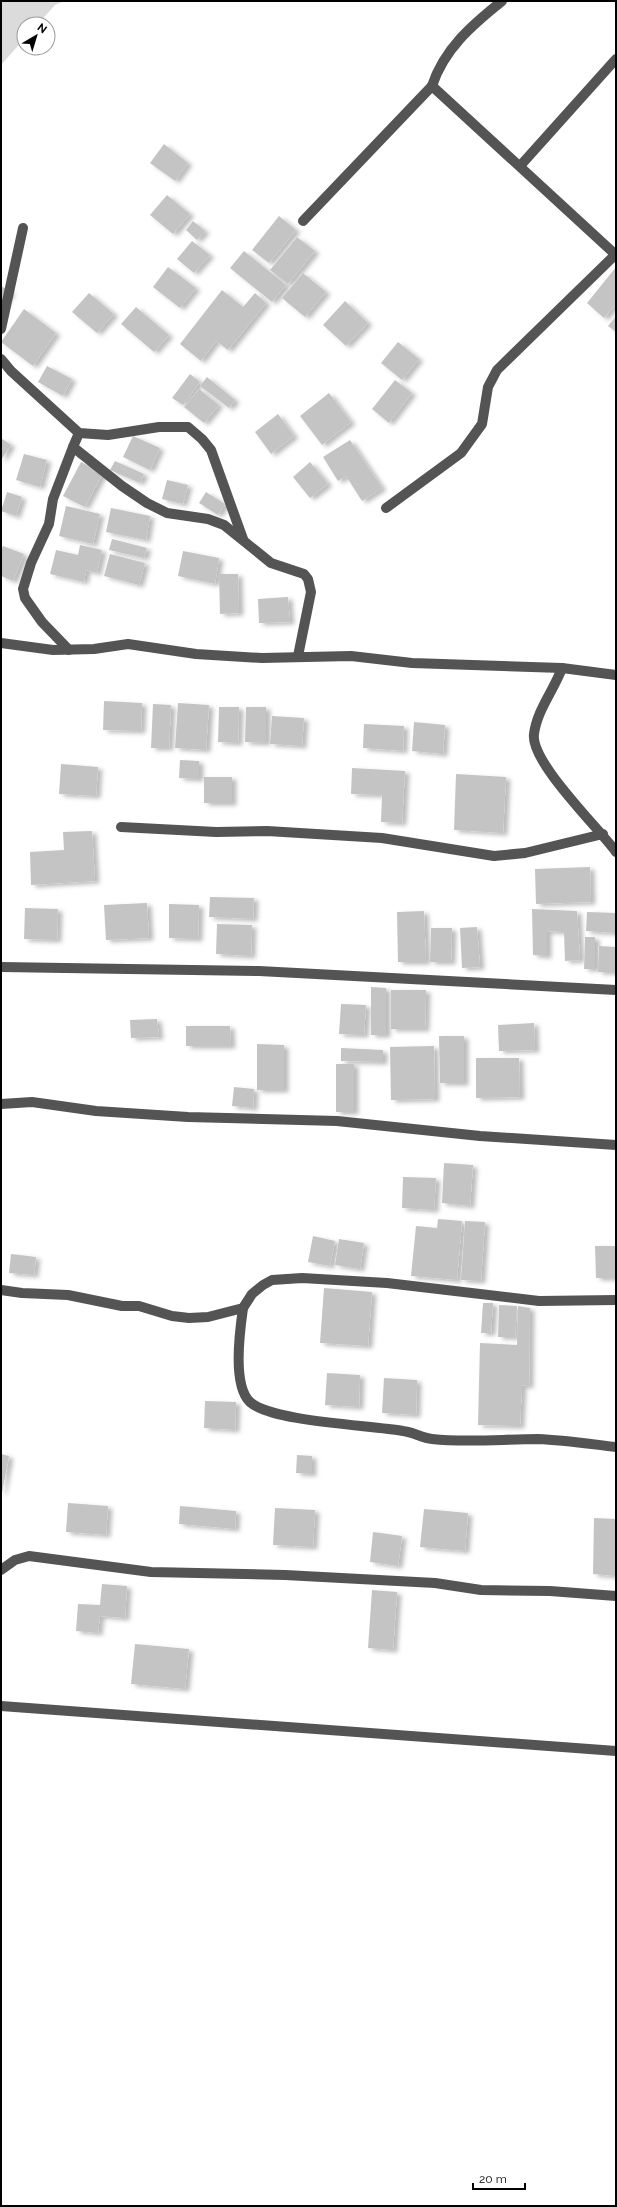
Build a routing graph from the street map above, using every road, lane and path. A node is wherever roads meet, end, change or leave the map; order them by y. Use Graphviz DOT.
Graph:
graph roads {
  1 [pos="502,1"];
  2 [pos="616,59"];
  3 [pos="432,86"];
  4 [pos="520,166"];
  5 [pos="303,221"];
  6 [pos="23,228"];
  7 [pos="616,255"];
  8 [pos="1,329"];
  9 [pos="1,360"];
  10 [pos="79,433"];
  11 [pos="73,447"];
  12 [pos="386,508"];
  13 [pos="244,541"];
  14 [pos="1,643"];
  15 [pos="69,650"];
  16 [pos="298,656"];
  17 [pos="562,668"];
  18 [pos="616,675"];
  19 [pos="121,827"];
  20 [pos="602,834"];
  21 [pos="616,852"];
  22 [pos="1,967"];
  23 [pos="616,990"];
  24 [pos="1,1104"];
  25 [pos="616,1144"];
  26 [pos="1,1290"];
  27 [pos="616,1300"];
  28 [pos="243,1308"];
  29 [pos="616,1447"];
  30 [pos="1,1570"];
  31 [pos="616,1596"];
  32 [pos="1,1706"];
  33 [pos="616,1751"];
  1 -- 3 [label="street"];
  2 -- 4 [label="street"];
  3 -- 4 [label="street"];
  3 -- 5 [label="street"];
  4 -- 7 [label="street"];
  6 -- 8 [label="street"];
  7 -- 12 [label="street"];
  9 -- 10 [label="street"];
  10 -- 11 [label="street"];
  10 -- 13 [label="street"];
  11 -- 13 [label="street"];
  11 -- 15 [label="street"];
  13 -- 16 [label="street"];
  14 -- 15 [label="street"];
  15 -- 16 [label="street"];
  16 -- 17 [label="street"];
  17 -- 18 [label="street"];
  17 -- 20 [label="street"];
  19 -- 20 [label="street"];
  20 -- 21 [label="street"];
  22 -- 23 [label="street"];
  24 -- 25 [label="street"];
  26 -- 28 [label="street"];
  27 -- 28 [label="street"];
  28 -- 29 [label="street"];
  30 -- 31 [label="street"];
  32 -- 33 [label="street"];
}
